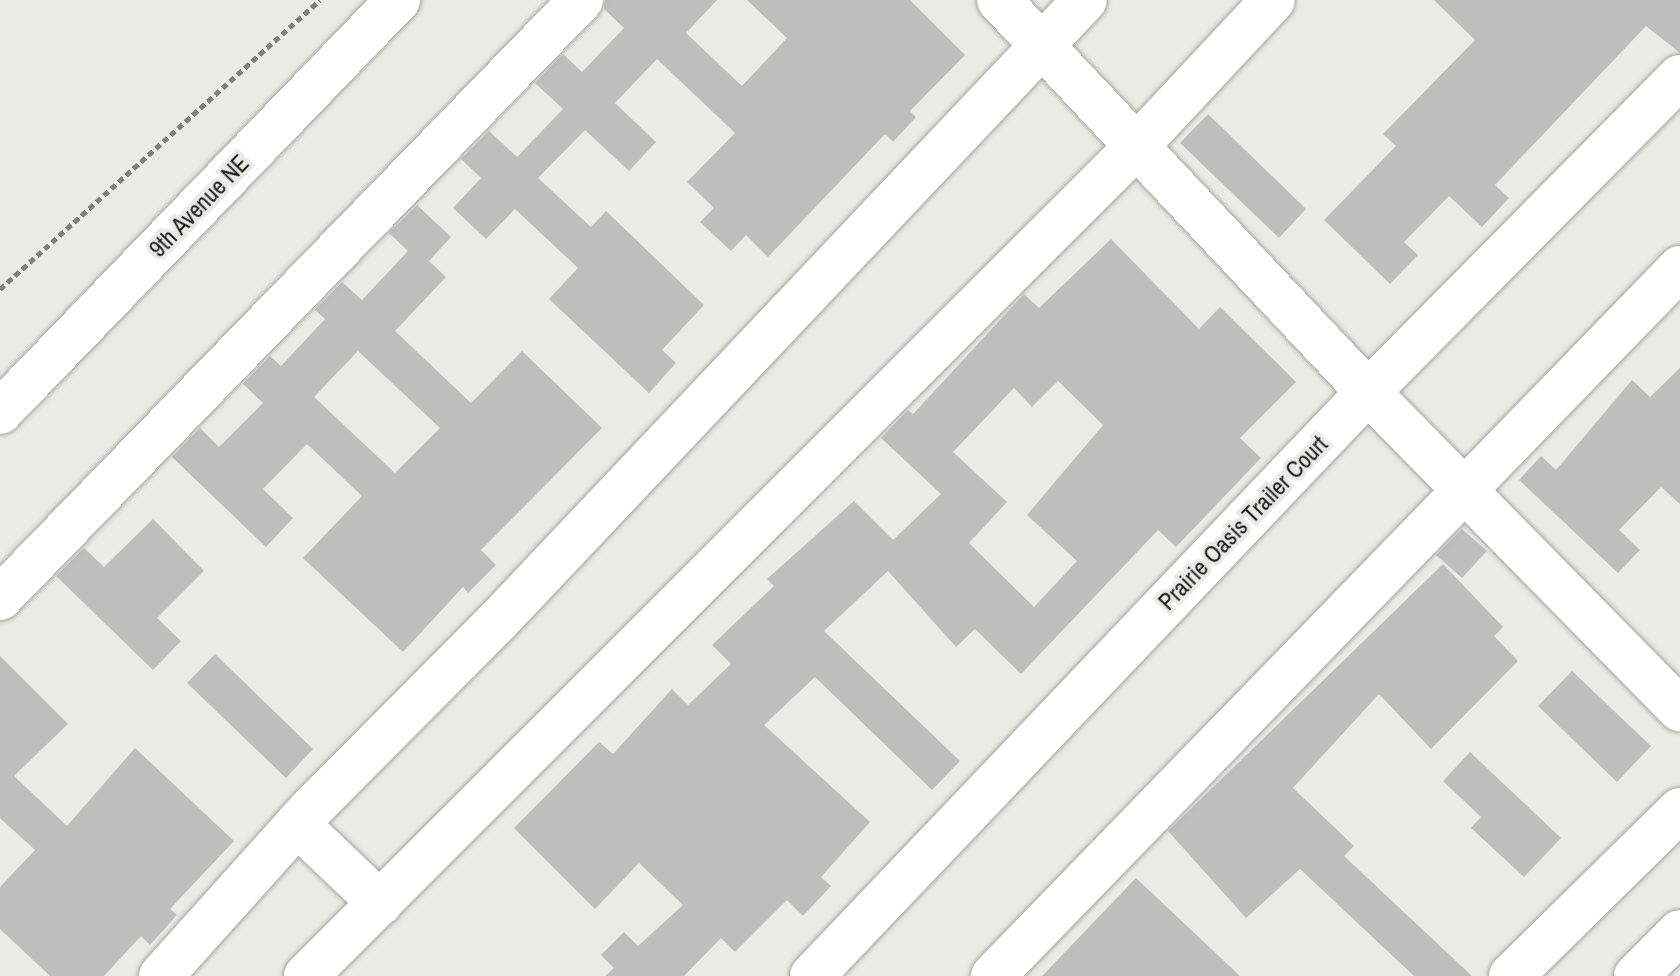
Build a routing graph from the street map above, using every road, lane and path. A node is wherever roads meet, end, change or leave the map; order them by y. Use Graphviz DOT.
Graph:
graph roads {
  1 [pos="320,0"];
  2 [pos="398,0"];
  3 [pos="581,0"];
  4 [pos="999,0"];
  5 [pos="1085,0"];
  6 [pos="1273,0"];
  7 [pos="1044,44"];
  8 [pos="1680,77"];
  9 [pos="1135,148"];
  10 [pos="1680,268"];
  11 [pos="0,289"];
  12 [pos="1368,392"];
  13 [pos="0,412"];
  14 [pos="1468,490"];
  15 [pos="0,598"];
  16 [pos="1680,709"];
  17 [pos="1680,810"];
  18 [pos="297,824"];
  19 [pos="380,903"];
  20 [pos="1680,932"];
  21 [pos="161,976"];
  22 [pos="306,976"];
  23 [pos="812,976"];
  24 [pos="993,976"];
  25 [pos="1511,976"];
  26 [pos="1636,976"];
  1 -- 11 [label="path"];
  2 -- 13 [label="street, 9th Avenue NE"];
  3 -- 15 [label="street"];
  4 -- 7 [label="street"];
  5 -- 7 [label="street"];
  6 -- 9 [label="street"];
  7 -- 9 [label="street"];
  7 -- 18 [label="street"];
  8 -- 12 [label="street, Prairie Oasis Trailer Court"];
  9 -- 12 [label="street"];
  9 -- 19 [label="street"];
  10 -- 14 [label="street"];
  12 -- 14 [label="street"];
  12 -- 23 [label="street, Prairie Oasis Trailer Court"];
  14 -- 16 [label="street"];
  14 -- 24 [label="street"];
  17 -- 25 [label="street"];
  18 -- 19 [label="street"];
  18 -- 21 [label="street"];
  19 -- 22 [label="street"];
  20 -- 26 [label="street"];
}
